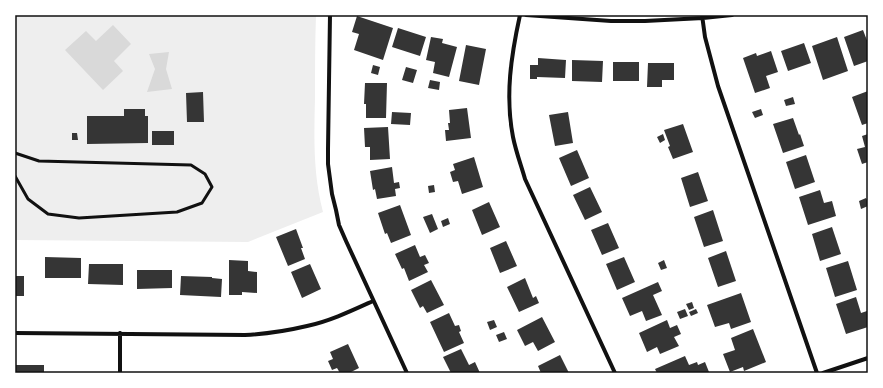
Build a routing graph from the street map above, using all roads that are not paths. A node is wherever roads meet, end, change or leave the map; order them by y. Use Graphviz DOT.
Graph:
graph roads {
  1 [pos="330,15"];
  2 [pos="520,15"];
  3 [pos="526,15"];
  4 [pos="732,15"];
  5 [pos="702,16"];
  6 [pos="15,153"];
  7 [pos="15,176"];
  8 [pos="373,302"];
  9 [pos="15,333"];
  10 [pos="120,333"];
  11 [pos="868,358"];
  12 [pos="120,373"];
  13 [pos="407,373"];
  14 [pos="615,373"];
  15 [pos="817,373"];
  16 [pos="823,373"];
  1 -- 8 [label="street"];
  2 -- 14 [label="street"];
  3 -- 5 [label="street"];
  4 -- 5 [label="street"];
  5 -- 15 [label="street"];
  6 -- 7 [label="lane"];
  8 -- 10 [label="street"];
  8 -- 13 [label="street"];
  9 -- 10 [label="street"];
  10 -- 12 [label="street"];
  11 -- 16 [label="street"];
}
